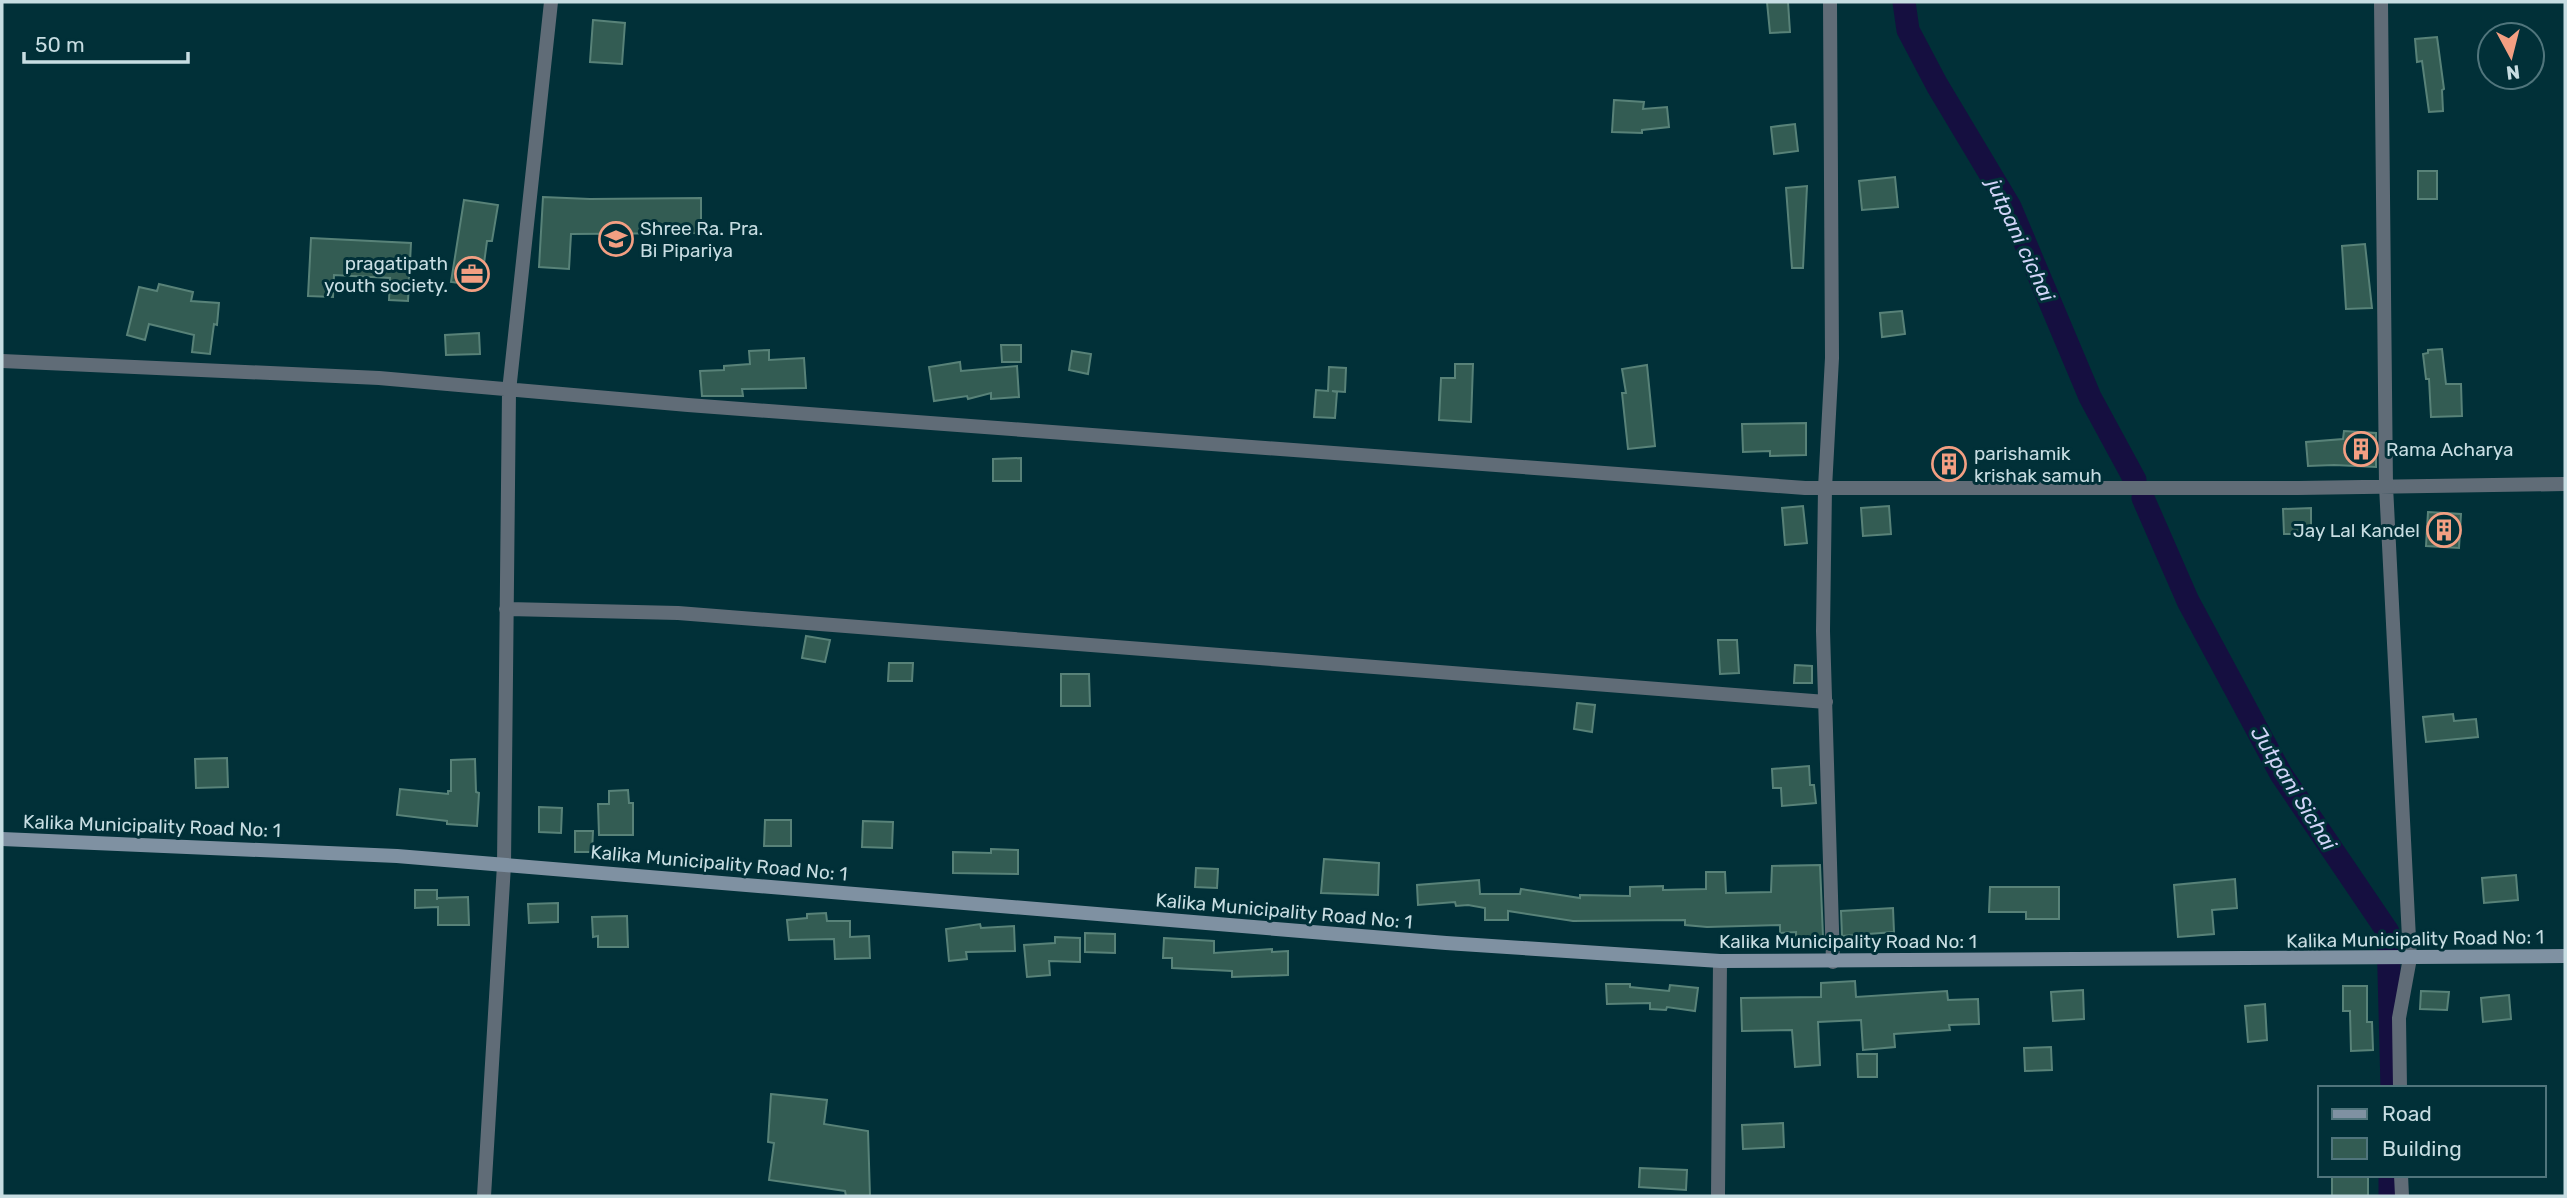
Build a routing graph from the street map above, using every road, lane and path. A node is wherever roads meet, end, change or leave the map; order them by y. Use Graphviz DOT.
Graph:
graph roads {
  1 [pos="551,2"];
  2 [pos="1830,2"];
  3 [pos="2381,2"];
  4 [pos="2,361"];
  5 [pos="509,391"];
  6 [pos="2565,484"];
  7 [pos="2386,486"];
  8 [pos="1825,488"];
  9 [pos="506,609"];
  10 [pos="1826,702"];
  11 [pos="2,839"];
  12 [pos="504,865"];
  13 [pos="2565,956"];
  14 [pos="2410,958"];
  15 [pos="1720,961"];
  16 [pos="1833,962"];
  17 [pos="2400,1086"];
  18 [pos="2401,1177"];
  19 [pos="484,1196"];
  20 [pos="1718,1196"];
  21 [pos="2402,1196"];
  1 -- 5 [label="street"];
  2 -- 8 [label="street"];
  3 -- 7 [label="street"];
  4 -- 5 [label="street"];
  5 -- 8 [label="street"];
  5 -- 9 [label="street"];
  6 -- 7 [label="street"];
  7 -- 8 [label="street"];
  7 -- 14 [label="street"];
  8 -- 10 [label="street"];
  9 -- 10 [label="street"];
  9 -- 12 [label="street"];
  10 -- 16 [label="street"];
  11 -- 12 [label="street, Kalika Municipality Road No: 1"];
  12 -- 15 [label="street, Kalika Municipality Road No: 1"];
  12 -- 19 [label="street"];
  13 -- 14 [label="street, Kalika Municipality Road No: 1"];
  14 -- 16 [label="street, Kalika Municipality Road No: 1"];
  14 -- 17 [label="street"];
  15 -- 16 [label="street, Kalika Municipality Road No: 1"];
  15 -- 20 [label="street"];
  18 -- 21 [label="street"];
}
